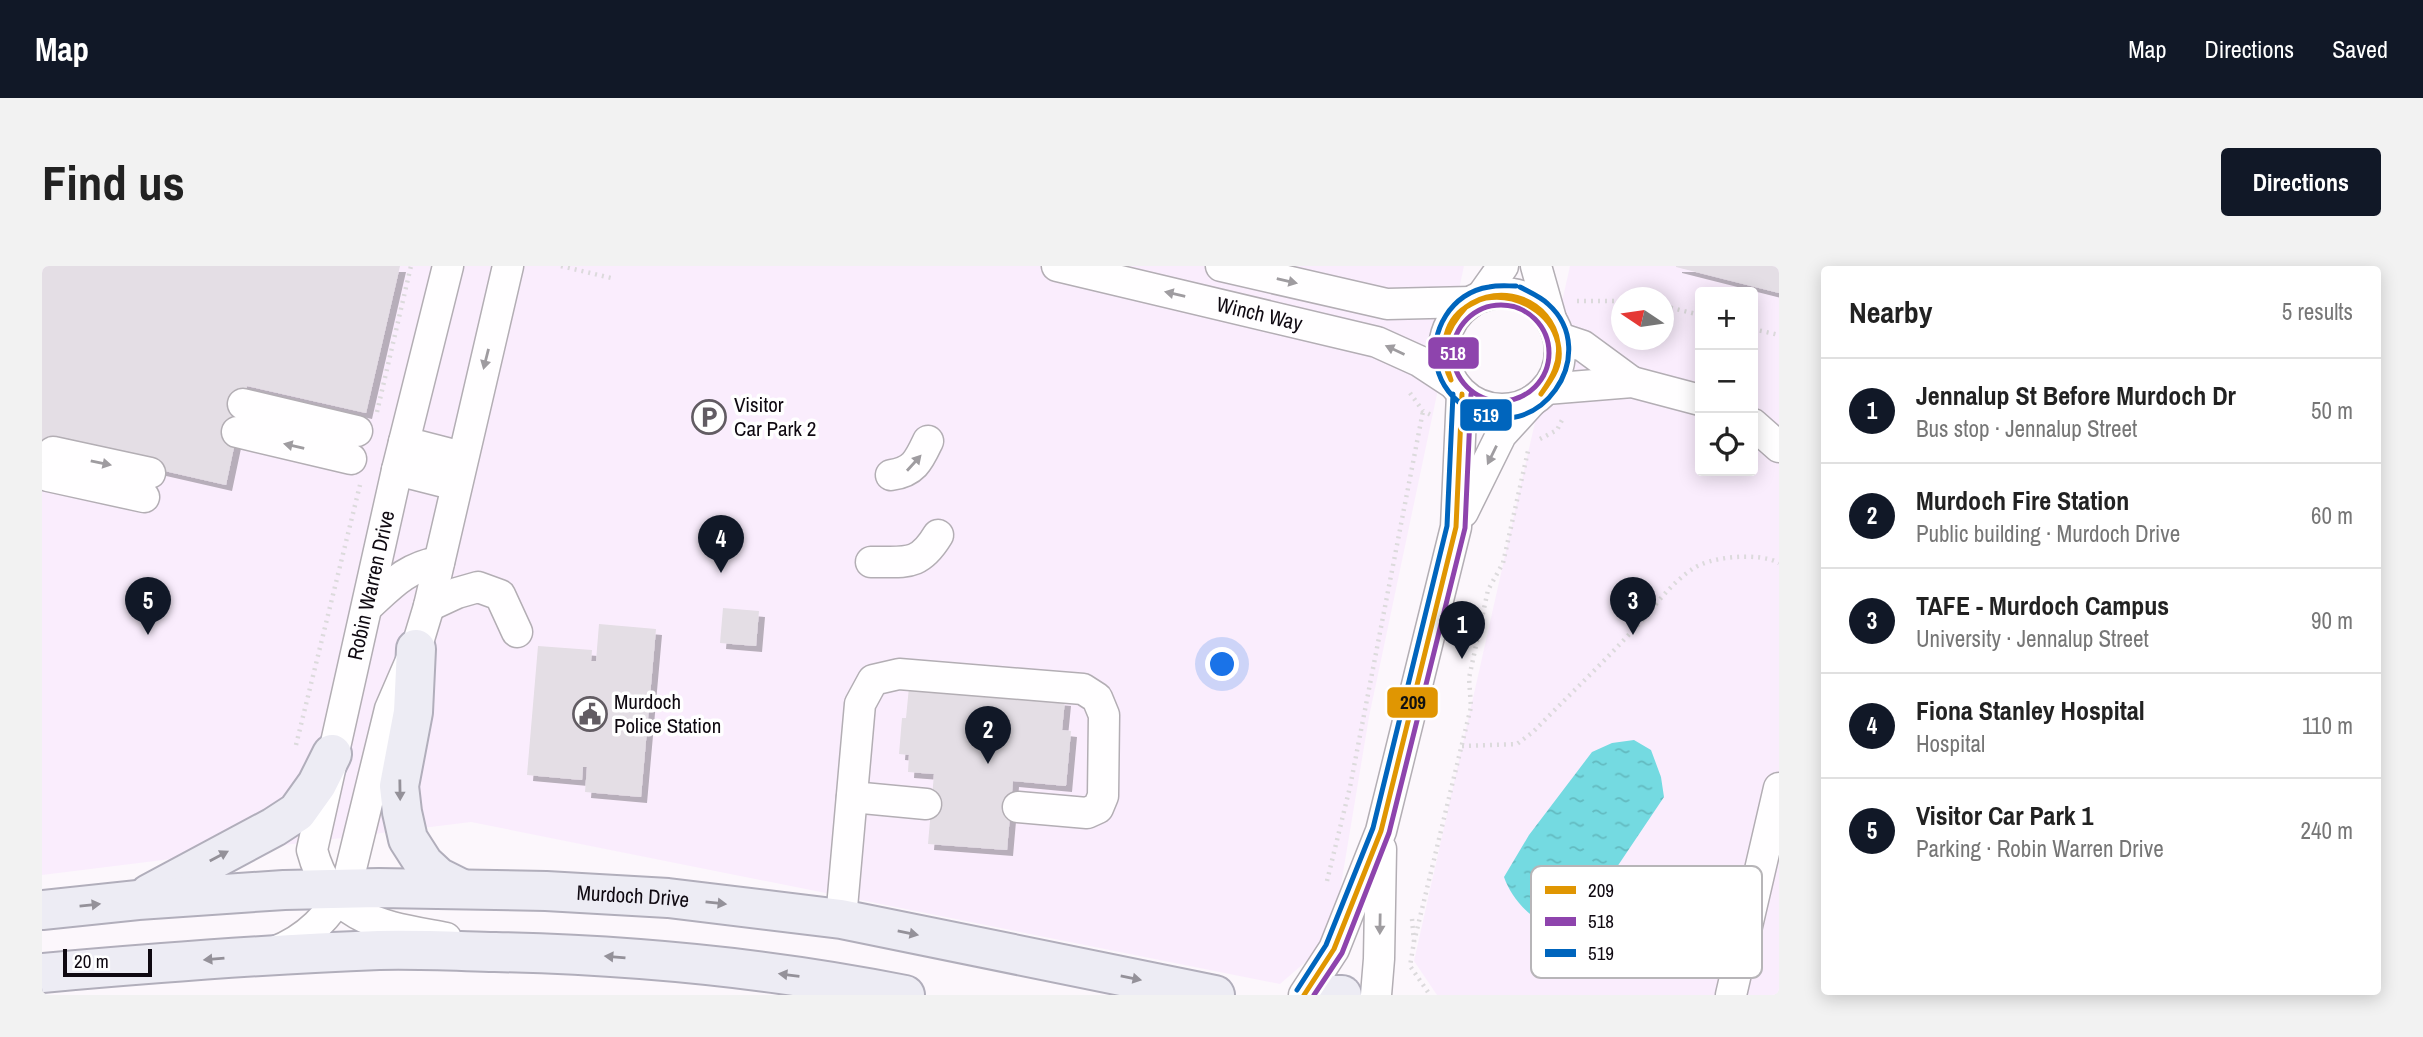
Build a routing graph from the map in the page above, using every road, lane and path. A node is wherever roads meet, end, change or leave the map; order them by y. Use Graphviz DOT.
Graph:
graph roads {
  1 [pos="411,266"];
  2 [pos="448,266"];
  3 [pos="508,266"];
  4 [pos="561,266"];
  5 [pos="1057,266"];
  6 [pos="1220,266"];
  7 [pos="1503,266"];
  8 [pos="1536,266"];
  9 [pos="611,278"];
  10 [pos="1476,299"];
  11 [pos="1575,301"];
  12 [pos="1611,301"];
  13 [pos="1674,308"];
  14 [pos="1695,314"];
  15 [pos="1555,330"];
  16 [pos="1758,330"];
  17 [pos="1779,335"];
  18 [pos="1632,382"];
  19 [pos="1458,389"];
  20 [pos="1549,399"];
  21 [pos="1695,399"];
  22 [pos="1423,411"];
  23 [pos="240,418"];
  24 [pos="1758,428"];
  25 [pos="928,441"];
  26 [pos="361,447"];
  27 [pos="1779,447"];
  28 [pos="1528,449"];
  29 [pos="401,456"];
  30 [pos="50,464"];
  31 [pos="459,471"];
  32 [pos="891,475"];
  33 [pos="147,485"];
  34 [pos="1456,527"];
  35 [pos="937,536"];
  36 [pos="439,562"];
  37 [pos="871,562"];
  38 [pos="1779,563"];
  39 [pos="429,606"];
  40 [pos="367,607"];
  41 [pos="517,632"];
  42 [pos="416,649"];
  43 [pos="1462,746"];
  44 [pos="295,750"];
  45 [pos="332,754"];
  46 [pos="852,797"];
  47 [pos="1777,802"];
  48 [pos="926,804"];
  49 [pos="1018,807"];
  50 [pos="1381,831"];
  51 [pos="460,888"];
  52 [pos="1325,888"];
  53 [pos="339,893"];
  54 [pos="138,900"];
  55 [pos="1766,904"];
  56 [pos="42,910"];
  57 [pos="1411,916"];
  58 [pos="841,919"];
  59 [pos="524,953"];
  60 [pos="256,956"];
  61 [pos="42,974"];
  62 [pos="1738,978"];
  63 [pos="833,981"];
  64 [pos="905,995"];
  65 [pos="1215,995"];
  66 [pos="1304,995"];
  67 [pos="1316,995"];
  68 [pos="1342,995"];
  69 [pos="1376,995"];
  70 [pos="1430,995"];
  71 [pos="1731,995"];
  1 -- 26 [label="path"];
  2 -- 29 [label="street, Robin Warren Drive"];
  3 -- 31 [label="street, one-way"];
  4 -- 9 [label="path"];
  19 -- 5 [label="street, Winch Way, one-way"];
  6 -- 10 [label="street, Winch Way, one-way"];
  7 -- 10 [label="street"];
  8 -- 15 [label="street"];
  10 -- 15 [label="street"];
  10 -- 19 [label="street"];
  11 -- 12 [label="path"];
  13 -- 14 [label="path"];
  15 -- 18 [label="street"];
  15 -- 20 [label="street"];
  16 -- 17 [label="path"];
  18 -- 20 [label="street"];
  18 -- 21 [label="street"];
  19 -- 20 [label="street"];
  19 -- 34 [label="street"];
  20 -- 28 [label="path"];
  20 -- 34 [label="street, one-way"];
  22 -- 52 [label="path"];
  23 -- 26 [label="street"];
  24 -- 27 [label="street"];
  32 -- 25 [label="street, one-way"];
  26 -- 44 [label="path"];
  29 -- 31 [label="street"];
  29 -- 40 [label="street, Robin Warren Drive"];
  30 -- 33 [label="street"];
  31 -- 36 [label="street"];
  34 -- 50 [label="street"];
  35 -- 37 [label="street"];
  36 -- 39 [label="street"];
  36 -- 40 [label="street"];
  38 -- 43 [label="path"];
  39 -- 41 [label="street"];
  39 -- 42 [label="street"];
  40 -- 45 [label="street, Robin Warren Drive"];
  42 -- 51 [label="main road, one-way"];
  42 -- 53 [label="street"];
  45 -- 53 [label="street, Robin Warren Drive"];
  54 -- 45 [label="main road, one-way"];
  46 -- 48 [label="street"];
  46 -- 49 [label="street"];
  46 -- 58 [label="street"];
  47 -- 55 [label="street"];
  50 -- 66 [label="street"];
  50 -- 69 [label="street, one-way"];
  51 -- 53 [label="main road, Murdoch Drive"];
  51 -- 58 [label="main road, Murdoch Drive, one-way"];
  53 -- 54 [label="main road, Murdoch Drive"];
  53 -- 59 [label="street, Robin Warren Drive"];
  53 -- 60 [label="street"];
  56 -- 54 [label="main road, Murdoch Drive, one-way"];
  57 -- 70 [label="path"];
  58 -- 63 [label="main road"];
  58 -- 65 [label="main road, Murdoch Drive, one-way"];
  59 -- 60 [label="main road"];
  63 -- 59 [label="main road, one-way"];
  60 -- 61 [label="main road, one-way"];
  62 -- 71 [label="street"];
  63 -- 64 [label="main road"];
  67 -- 68 [label="main road"];
}
